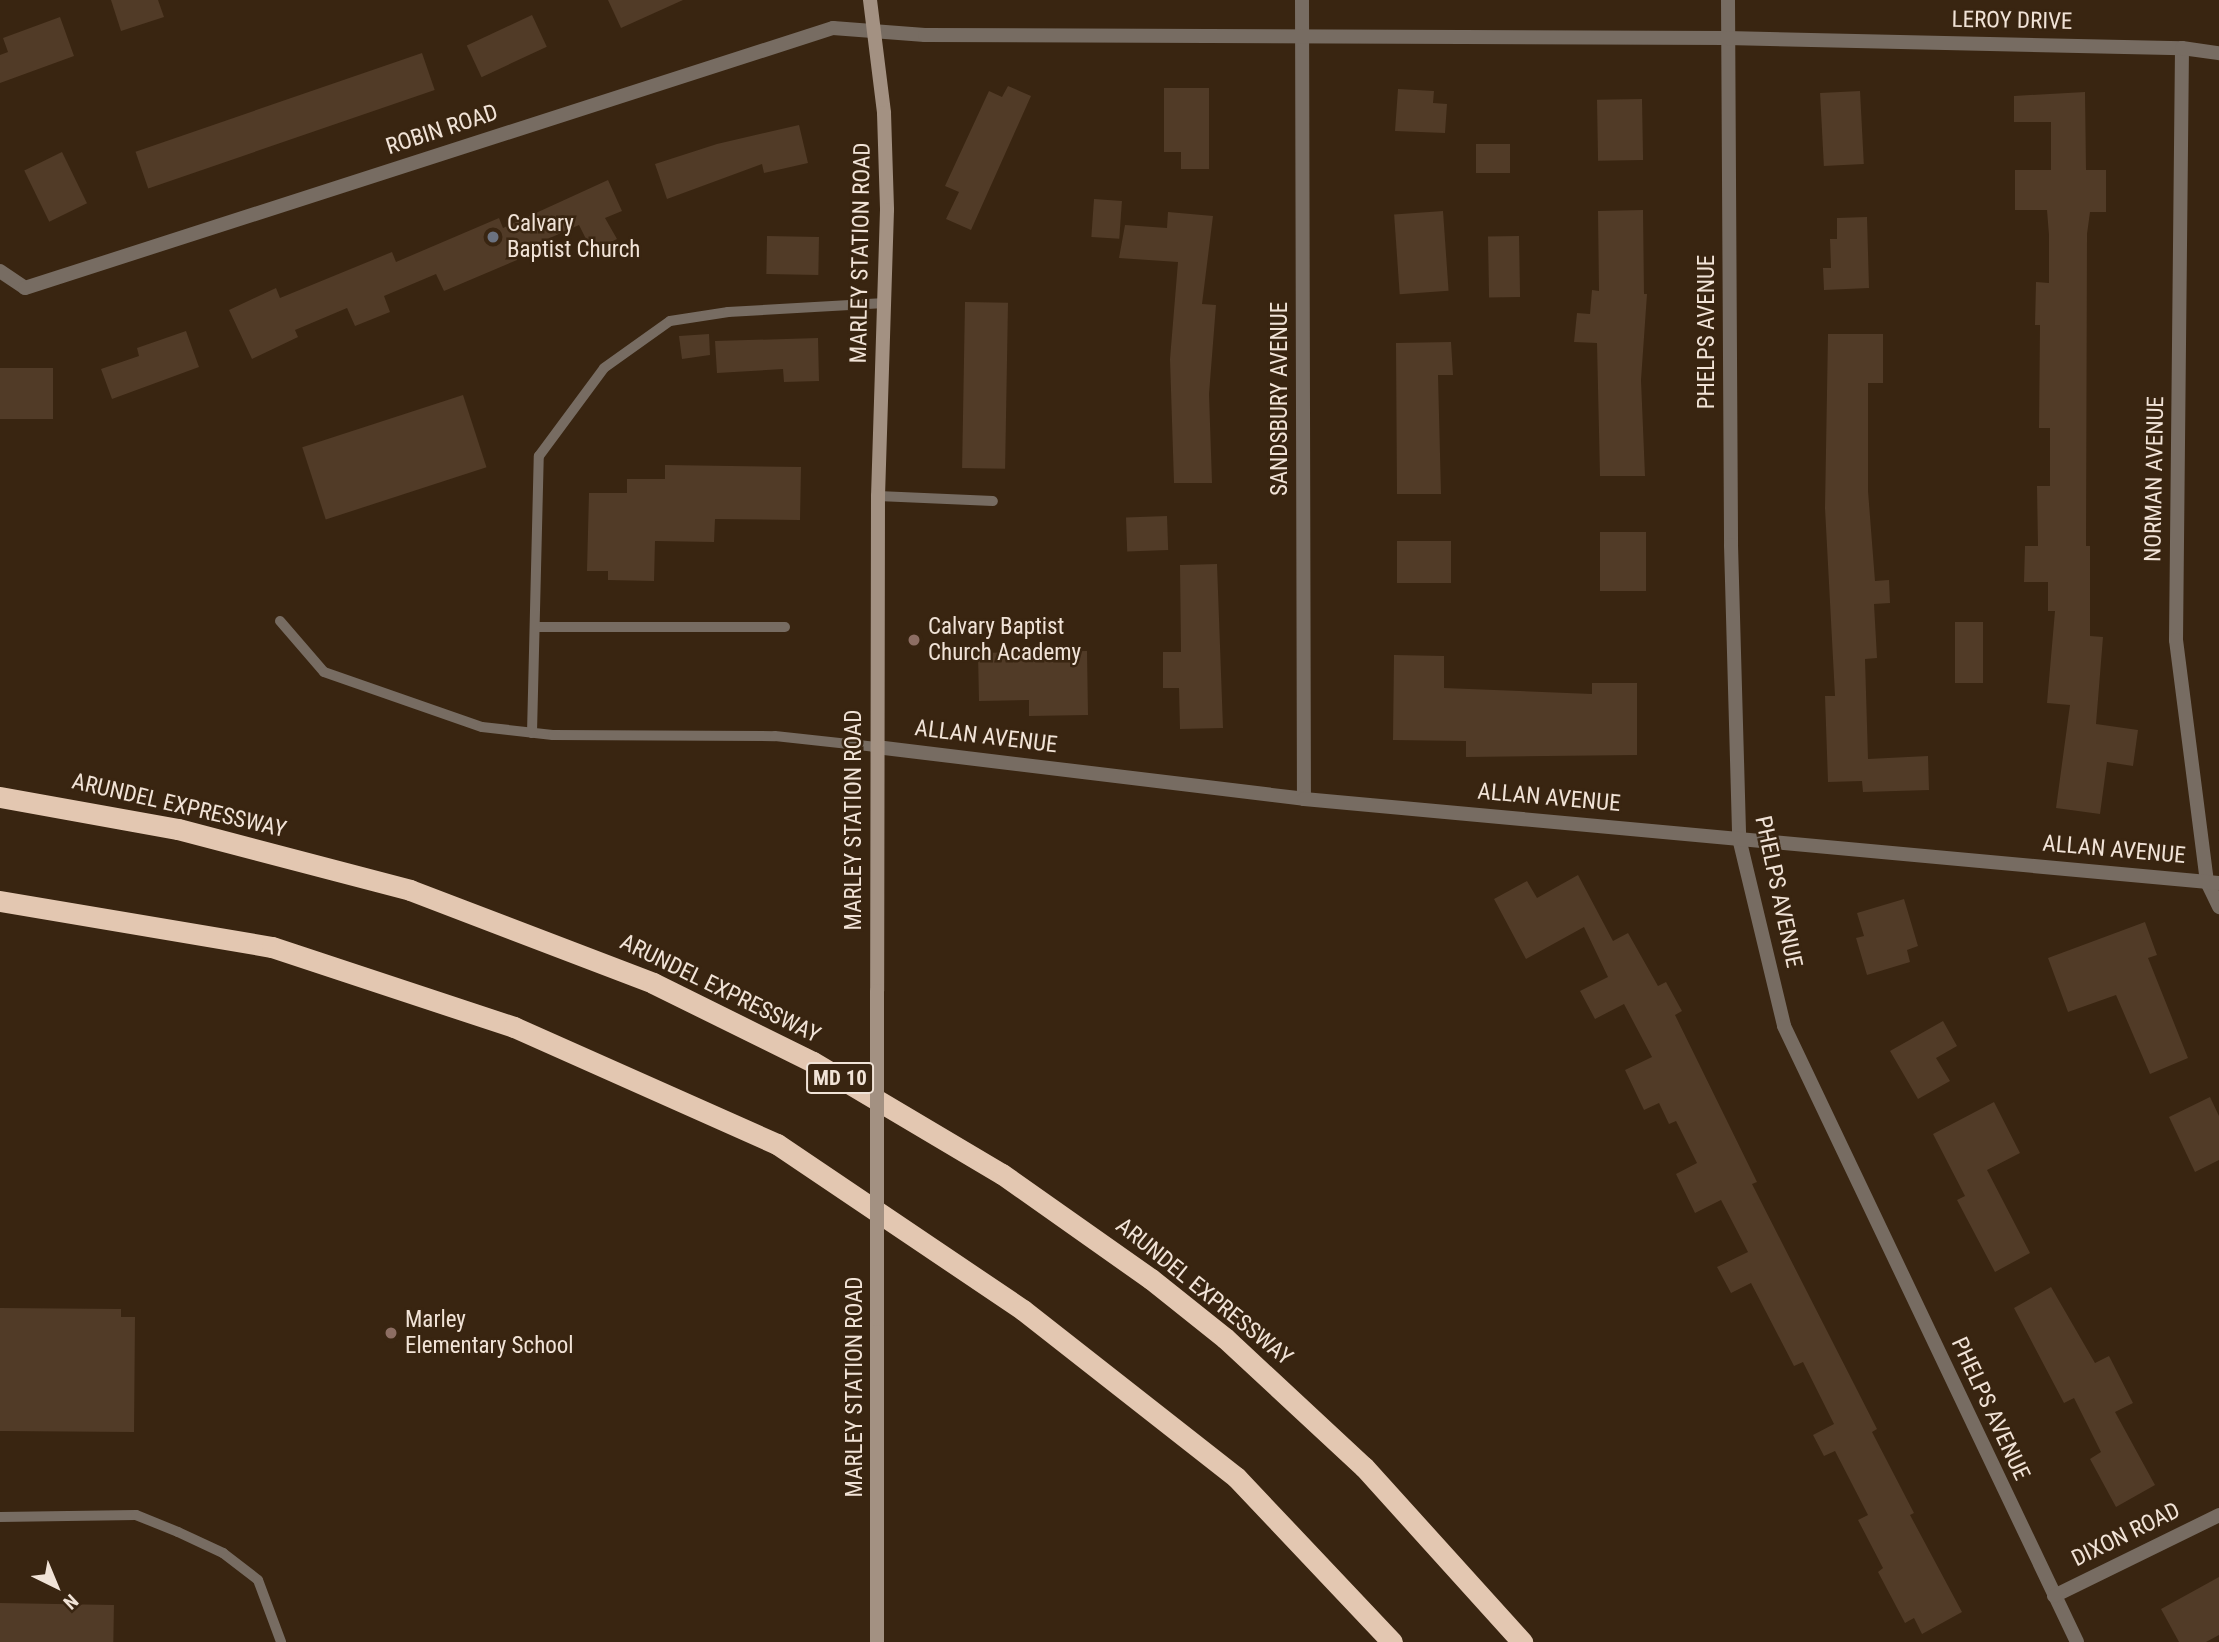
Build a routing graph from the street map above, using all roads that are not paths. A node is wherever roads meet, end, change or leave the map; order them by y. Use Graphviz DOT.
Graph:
graph roads {
  1 [pos="870,0"];
  2 [pos="1302,0"];
  3 [pos="1728,0"];
  4 [pos="875,32"];
  5 [pos="1302,35"];
  6 [pos="1727,38"];
  7 [pos="2182,48"];
  8 [pos="2219,53"];
  9 [pos="0,271"];
  10 [pos="885,303"];
  11 [pos="878,496"];
  12 [pos="993,500"];
  13 [pos="280,621"];
  14 [pos="535,627"];
  15 [pos="785,627"];
  16 [pos="533,733"];
  17 [pos="876,747"];
  18 [pos="0,797"];
  19 [pos="1304,799"];
  20 [pos="1740,838"];
  21 [pos="2213,882"];
  22 [pos="0,901"];
  23 [pos="2219,907"];
  24 [pos="2219,1516"];
  25 [pos="0,1517"];
  26 [pos="2054,1596"];
  27 [pos="281,1642"];
  28 [pos="877,1642"];
  29 [pos="1392,1642"];
  30 [pos="1522,1642"];
  31 [pos="2077,1642"];
  1 -- 4 [label="main road, MARLEY STATION ROAD"];
  2 -- 5 [label="street, SANDSBURY AVENUE"];
  3 -- 6 [label="street, PHELPS AVENUE"];
  4 -- 5 [label="street, LEROY DRIVE"];
  4 -- 9 [label="street, ROBIN ROAD"];
  4 -- 10 [label="main road, MARLEY STATION ROAD"];
  5 -- 6 [label="street, LEROY DRIVE"];
  5 -- 19 [label="street, SANDSBURY AVENUE"];
  6 -- 7 [label="street, LEROY DRIVE"];
  6 -- 20 [label="street, PHELPS AVENUE"];
  7 -- 8 [label="street, LEROY DRIVE"];
  7 -- 21 [label="street, NORMAN AVENUE"];
  10 -- 11 [label="main road, MARLEY STATION ROAD"];
  10 -- 14 [label="lane"];
  11 -- 12 [label="lane"];
  11 -- 17 [label="main road, MARLEY STATION ROAD"];
  13 -- 16 [label="lane"];
  14 -- 15 [label="lane"];
  14 -- 16 [label="lane"];
  16 -- 17 [label="lane"];
  17 -- 19 [label="street, ALLAN AVENUE"];
  17 -- 28 [label="main road, MARLEY STATION ROAD, bridge"];
  18 -- 30 [label="highway, ARUNDEL EXPRESSWAY / MD 10"];
  19 -- 20 [label="street, ALLAN AVENUE"];
  20 -- 21 [label="street, ALLAN AVENUE"];
  20 -- 26 [label="street, PHELPS AVENUE"];
  21 -- 23 [label="street, NORMAN AVENUE"];
  22 -- 29 [label="highway"];
  24 -- 26 [label="street, DIXON ROAD"];
  25 -- 27 [label="lane"];
  26 -- 31 [label="street, PHELPS AVENUE"];
}
